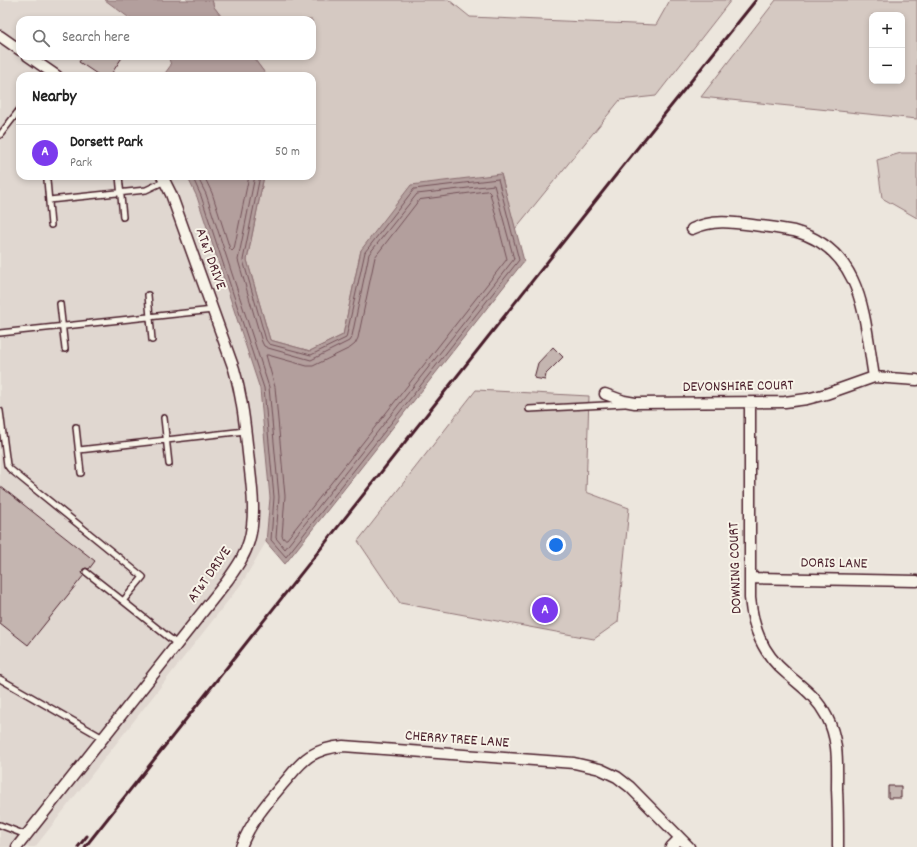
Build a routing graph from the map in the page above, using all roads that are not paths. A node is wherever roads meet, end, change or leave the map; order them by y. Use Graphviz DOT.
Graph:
graph roads {
  1 [pos="0,36"];
  2 [pos="16,47"];
  3 [pos="33,60"];
  4 [pos="48,72"];
  5 [pos="16,114"];
  6 [pos="0,135"];
  7 [pos="47,180"];
  8 [pos="119,180"];
  9 [pos="161,180"];
  10 [pos="164,180"];
  11 [pos="120,193"];
  12 [pos="49,200"];
  13 [pos="123,217"];
  14 [pos="52,225"];
  15 [pos="692,229"];
  16 [pos="148,295"];
  17 [pos="60,304"];
  18 [pos="213,310"];
  19 [pos="150,317"];
  20 [pos="62,326"];
  21 [pos="0,333"];
  22 [pos="152,340"];
  23 [pos="65,349"];
  24 [pos="874,377"];
  25 [pos="917,380"];
  26 [pos="605,394"];
  27 [pos="635,403"];
  28 [pos="750,403"];
  29 [pos="529,409"];
  30 [pos="0,411"];
  31 [pos="164,418"];
  32 [pos="76,428"];
  33 [pos="246,431"];
  34 [pos="166,440"];
  35 [pos="79,450"];
  36 [pos="169,464"];
  37 [pos="81,473"];
  38 [pos="86,572"];
  39 [pos="750,578"];
  40 [pos="917,582"];
  41 [pos="123,601"];
  42 [pos="177,644"];
  43 [pos="0,678"];
  44 [pos="103,738"];
  45 [pos="0,825"];
  46 [pos="26,835"];
  47 [pos="680,838"];
  48 [pos="16,847"];
  49 [pos="241,847"];
  50 [pos="671,847"];
  51 [pos="689,847"];
  52 [pos="838,847"];
  1 -- 2 [label="street"];
  3 -- 4 [label="street"];
  5 -- 6 [label="lane"];
  7 -- 12 [label="lane"];
  8 -- 11 [label="lane"];
  9 -- 11 [label="lane"];
  10 -- 18 [label="street, AT&T DRIVE"];
  11 -- 12 [label="lane"];
  11 -- 13 [label="lane"];
  12 -- 14 [label="lane"];
  15 -- 24 [label="street"];
  16 -- 19 [label="lane"];
  17 -- 20 [label="lane"];
  18 -- 19 [label="lane"];
  18 -- 33 [label="street, AT&T DRIVE"];
  19 -- 20 [label="lane"];
  19 -- 22 [label="lane"];
  20 -- 21 [label="lane"];
  20 -- 23 [label="lane"];
  24 -- 25 [label="street, DEVONSHIRE COURT"];
  24 -- 28 [label="street, DEVONSHIRE COURT"];
  26 -- 27 [label="street, DEVONSHIRE COURT"];
  27 -- 28 [label="street, DEVONSHIRE COURT"];
  27 -- 29 [label="lane"];
  28 -- 39 [label="street, DOWNING COURT"];
  30 -- 41 [label="lane"];
  31 -- 34 [label="lane"];
  32 -- 35 [label="lane"];
  33 -- 34 [label="lane"];
  33 -- 42 [label="street, AT&T DRIVE"];
  34 -- 35 [label="lane"];
  34 -- 36 [label="lane"];
  35 -- 37 [label="lane"];
  38 -- 41 [label="lane"];
  39 -- 40 [label="street, DORIS LANE"];
  39 -- 52 [label="street, DOWNING COURT"];
  41 -- 42 [label="lane"];
  42 -- 44 [label="street, AT&T DRIVE"];
  43 -- 44 [label="lane"];
  44 -- 46 [label="street, AT&T DRIVE"];
  45 -- 46 [label="lane"];
  46 -- 48 [label="street, AT&T DRIVE"];
  47 -- 49 [label="street, CHERRY TREE LANE"];
  47 -- 50 [label="street"];
  47 -- 51 [label="street, CHERRY TREE LANE"];
}
